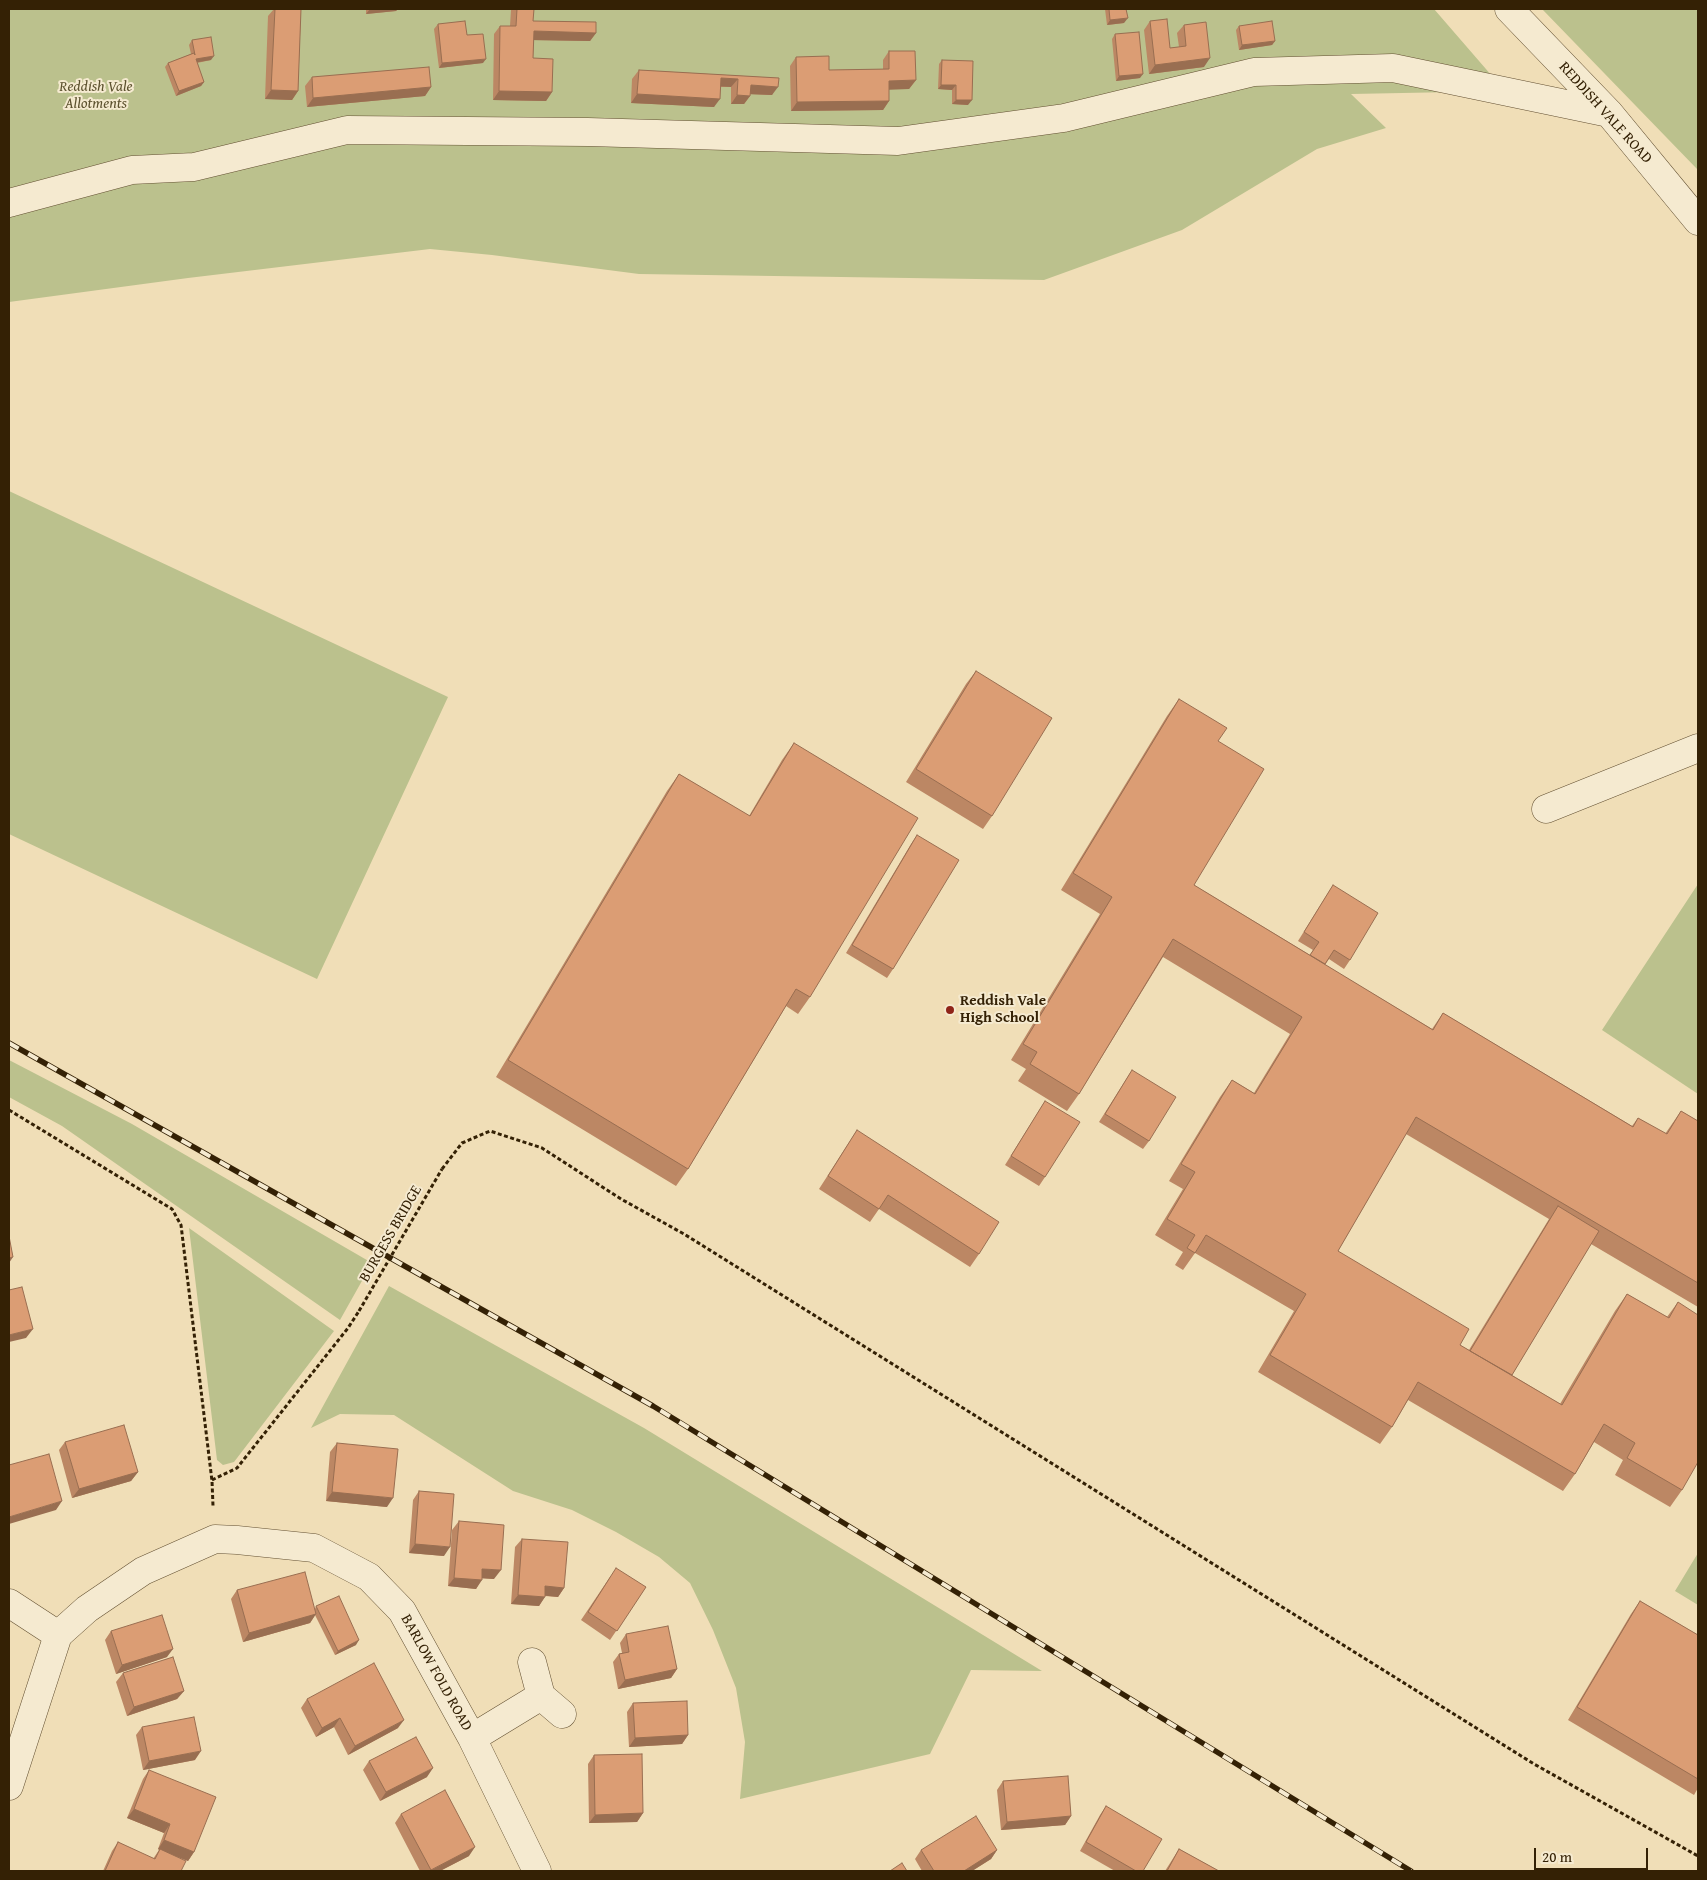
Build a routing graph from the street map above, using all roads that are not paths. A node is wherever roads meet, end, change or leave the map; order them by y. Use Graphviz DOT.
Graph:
graph roads {
  1 [pos="1509,9"];
  2 [pos="1609,113"];
  3 [pos="9,203"];
  4 [pos="1698,221"];
  5 [pos="1698,748"];
  6 [pos="1546,809"];
  7 [pos="9,1603"];
  8 [pos="58,1635"];
  9 [pos="532,1662"];
  10 [pos="541,1696"];
  11 [pos="562,1714"];
  12 [pos="472,1738"];
  13 [pos="9,1786"];
  14 [pos="537,1871"];
  1 -- 2 [label="street, REDDISH VALE ROAD"];
  2 -- 3 [label="street"];
  2 -- 4 [label="street, REDDISH VALE ROAD"];
  5 -- 6 [label="street"];
  7 -- 8 [label="street"];
  8 -- 12 [label="street, BARLOW FOLD ROAD"];
  8 -- 13 [label="street"];
  9 -- 10 [label="street"];
  10 -- 11 [label="street"];
  10 -- 12 [label="street, BARLOW FOLD ROAD"];
  12 -- 14 [label="street, BARLOW FOLD ROAD"];
}
